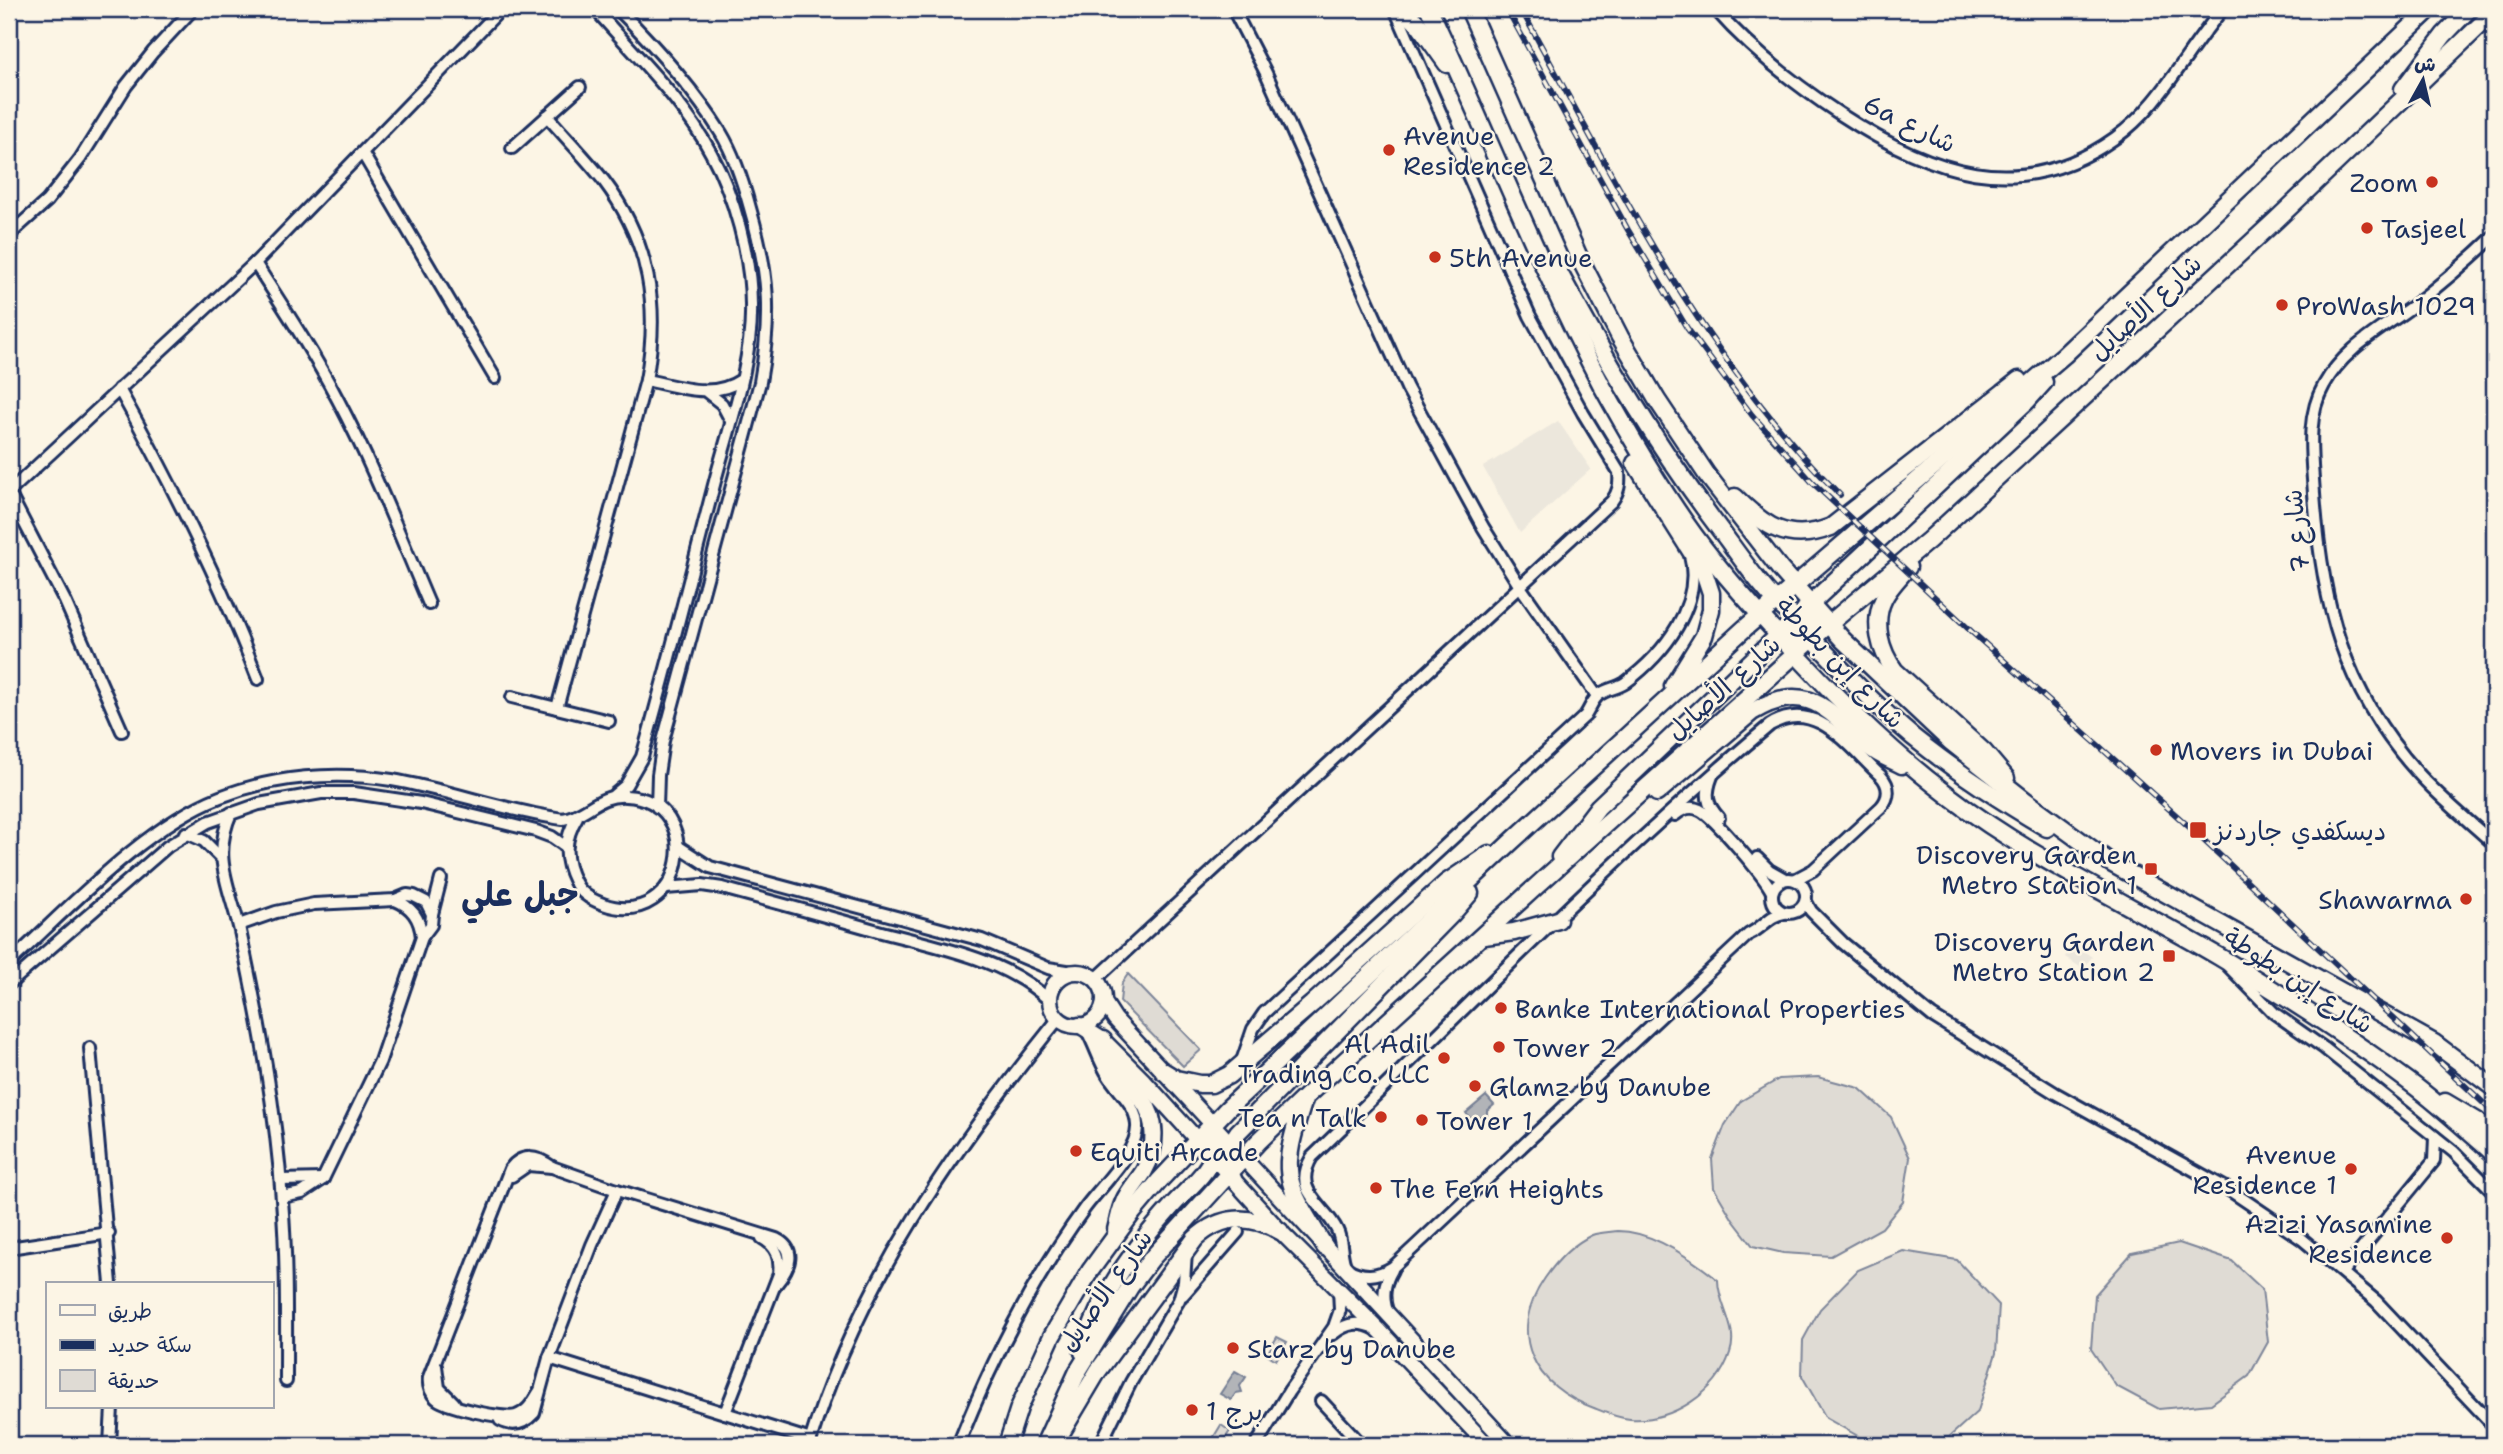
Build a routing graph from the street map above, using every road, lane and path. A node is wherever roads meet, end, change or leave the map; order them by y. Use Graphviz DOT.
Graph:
graph roads {
  1 [pos="193,9"];
  2 [pos="501,9"];
  3 [pos="595,9"];
  4 [pos="618,9"];
  5 [pos="1233,9"];
  6 [pos="1395,9"];
  7 [pos="1403,9"];
  8 [pos="1429,9"];
  9 [pos="1469,9"];
  10 [pos="1715,9"];
  11 [pos="2223,9"];
  12 [pos="2430,9"];
  13 [pos="2469,9"];
  14 [pos="2494,12"];
  15 [pos="580,87"];
  16 [pos="1471,97"];
  17 [pos="547,116"];
  18 [pos="2384,117"];
  19 [pos="512,148"];
  20 [pos="363,153"];
  21 [pos="1511,195"];
  22 [pos="9,235"];
  23 [pos="2494,236"];
  24 [pos="254,263"];
  25 [pos="2091,331"];
  26 [pos="2064,355"];
  27 [pos="495,378"];
  28 [pos="646,380"];
  29 [pos="741,380"];
  30 [pos="118,389"];
  31 [pos="707,392"];
  32 [pos="731,422"];
  33 [pos="1707,475"];
  34 [pos="9,493"];
  35 [pos="1929,540"];
  36 [pos="1686,546"];
  37 [pos="1780,569"];
  38 [pos="1763,584"];
  39 [pos="1794,584"];
  40 [pos="1519,585"];
  41 [pos="1817,597"];
  42 [pos="1777,600"];
  43 [pos="429,604"];
  44 [pos="1844,611"];
  45 [pos="1760,615"];
  46 [pos="1795,620"];
  47 [pos="1829,624"];
  48 [pos="1745,628"];
  49 [pos="1779,636"];
  50 [pos="1812,639"];
  51 [pos="1766,649"];
  52 [pos="1824,653"];
  53 [pos="1796,654"];
  54 [pos="1808,668"];
  55 [pos="258,679"];
  56 [pos="1597,696"];
  57 [pos="512,697"];
  58 [pos="1659,707"];
  59 [pos="557,708"];
  60 [pos="609,721"];
  61 [pos="122,731"];
  62 [pos="1713,773"];
  63 [pos="1919,773"];
  64 [pos="613,796"];
  65 [pos="2025,801"];
  66 [pos="657,807"];
  67 [pos="231,813"];
  68 [pos="578,817"];
  69 [pos="1612,819"];
  70 [pos="2482,833"];
  71 [pos="186,834"];
  72 [pos="2494,838"];
  73 [pos="1639,841"];
  74 [pos="1510,843"];
  75 [pos="2494,844"];
  76 [pos="565,846"];
  77 [pos="679,848"];
  78 [pos="1496,857"];
  79 [pos="221,858"];
  80 [pos="2111,863"];
  81 [pos="441,879"];
  82 [pos="1791,879"];
  83 [pos="1542,881"];
  84 [pos="666,888"];
  85 [pos="1772,894"];
  86 [pos="395,900"];
  87 [pos="1806,902"];
  88 [pos="1789,912"];
  89 [pos="432,915"];
  90 [pos="1558,920"];
  91 [pos="239,925"];
  92 [pos="1832,933"];
  93 [pos="1749,934"];
  94 [pos="1484,936"];
  95 [pos="422,937"];
  96 [pos="2219,957"];
  97 [pos="9,963"];
  98 [pos="1073,972"];
  99 [pos="1096,979"];
  100 [pos="9,984"];
  101 [pos="1050,1001"];
  102 [pos="1104,1002"];
  103 [pos="1059,1018"];
  104 [pos="1082,1027"];
  105 [pos="1103,1040"];
  106 [pos="90,1048"];
  107 [pos="1238,1068"];
  108 [pos="1163,1071"];
  109 [pos="2409,1082"];
  110 [pos="2494,1088"];
  111 [pos="1306,1097"];
  112 [pos="1212,1124"];
  113 [pos="2494,1134"];
  114 [pos="2435,1137"];
  115 [pos="1218,1150"];
  116 [pos="2494,1154"];
  117 [pos="2458,1156"];
  118 [pos="2434,1161"];
  119 [pos="1231,1176"];
  120 [pos="281,1180"];
  121 [pos="323,1180"];
  122 [pos="617,1190"];
  123 [pos="2494,1192"];
  124 [pos="282,1197"];
  125 [pos="1280,1231"];
  126 [pos="1237,1232"];
  127 [pos="108,1233"];
  128 [pos="1113,1240"];
  129 [pos="1325,1247"];
  130 [pos="9,1248"];
  131 [pos="1186,1250"];
  132 [pos="1393,1267"];
  133 [pos="1346,1268"];
  134 [pos="2343,1272"];
  135 [pos="111,1282"];
  136 [pos="1339,1289"];
  137 [pos="1178,1300"];
  138 [pos="1388,1314"];
  139 [pos="1380,1331"];
  140 [pos="1326,1340"];
  141 [pos="549,1358"];
  142 [pos="1079,1371"];
  143 [pos="286,1381"];
  144 [pos="1321,1401"];
  145 [pos="112,1408"];
  146 [pos="725,1413"];
  147 [pos="2494,1426"];
  148 [pos="810,1443"];
  149 [pos="110,1445"];
  150 [pos="958,1445"];
  151 [pos="1007,1445"];
  152 [pos="1044,1445"];
  153 [pos="1055,1445"];
  154 [pos="1100,1445"];
  155 [pos="1256,1445"];
  156 [pos="1362,1445"];
  157 [pos="1487,1445"];
  158 [pos="1509,1445"];
  1 -- 22 [label="street"];
  2 -- 20 [label="street"];
  3 -- 29 [label="street"];
  4 -- 66 [label="street"];
  5 -- 40 [label="street"];
  6 -- 40 [label="street"];
  7 -- 16 [label="main road"];
  8 -- 16 [label="main road, شارع إبن بطوطة"];
  9 -- 33 [label="main road, شارع إبن بطوطة"];
  10 -- 11 [label="street, 6a شارع"];
  12 -- 25 [label="main road, شارع الأصايل"];
  13 -- 18 [label="main road"];
  14 -- 18 [label="main road, شارع الأصايل"];
  15 -- 17 [label="street"];
  16 -- 21 [label="main road, شارع إبن بطوطة"];
  17 -- 19 [label="street"];
  17 -- 28 [label="street"];
  18 -- 35 [label="main road, شارع الأصايل"];
  20 -- 24 [label="street"];
  20 -- 27 [label="street"];
  21 -- 36 [label="main road"];
  21 -- 38 [label="main road"];
  21 -- 45 [label="main road, شارع إبن بطوطة"];
  23 -- 70 [label="street, شارع 7"];
  24 -- 30 [label="street"];
  24 -- 43 [label="street"];
  25 -- 26 [label="main road, شارع الأصايل"];
  25 -- 33 [label="main road"];
  26 -- 39 [label="main road, شارع الأصايل"];
  26 -- 41 [label="main road"];
  28 -- 31 [label="street"];
  28 -- 59 [label="street"];
  29 -- 31 [label="street"];
  29 -- 32 [label="street"];
  30 -- 34 [label="street"];
  30 -- 55 [label="street"];
  31 -- 32 [label="street"];
  32 -- 64 [label="street"];
  33 -- 37 [label="main road, شارع إبن بطوطة"];
  34 -- 61 [label="street"];
  35 -- 44 [label="main road, شارع الأصايل"];
  35 -- 65 [label="main road"];
  36 -- 56 [label="street"];
  36 -- 58 [label="main road"];
  37 -- 38 [label="main road"];
  37 -- 39 [label="main road, شارع إبن بطوطة"];
  38 -- 42 [label="main road"];
  39 -- 41 [label="main road, شارع إبن بطوطة"];
  39 -- 42 [label="main road, شارع الأصايل"];
  39 -- 46 [label="main road"];
  40 -- 56 [label="street"];
  40 -- 99 [label="street"];
  41 -- 44 [label="main road"];
  41 -- 46 [label="main road"];
  41 -- 47 [label="main road, شارع إبن بطوطة"];
  42 -- 45 [label="main road, شارع الأصايل"];
  42 -- 46 [label="main road"];
  44 -- 47 [label="main road, شارع الأصايل"];
  45 -- 46 [label="main road"];
  45 -- 48 [label="main road, شارع الأصايل"];
  45 -- 49 [label="main road, شارع إبن بطوطة"];
  46 -- 47 [label="main road"];
  46 -- 49 [label="main road"];
  46 -- 50 [label="main road"];
  46 -- 53 [label="main road"];
  47 -- 50 [label="main road, شارع الأصايل"];
  47 -- 65 [label="main road, شارع إبن بطوطة"];
  48 -- 51 [label="main road"];
  48 -- 58 [label="main road, شارع الأصايل"];
  49 -- 51 [label="main road"];
  49 -- 53 [label="main road, شارع إبن بطوطة"];
  50 -- 52 [label="main road"];
  50 -- 53 [label="main road, شارع الأصايل"];
  51 -- 83 [label="main road"];
  52 -- 54 [label="main road"];
  52 -- 80 [label="main road"];
  53 -- 54 [label="main road, شارع إبن بطوطة"];
  53 -- 69 [label="main road, شارع الأصايل"];
  54 -- 63 [label="main road, شارع إبن بطوطة"];
  56 -- 107 [label="street"];
  57 -- 59 [label="street"];
  58 -- 74 [label="main road, شارع الأصايل"];
  59 -- 60 [label="street"];
  62 -- 73 [label="street"];
  62 -- 82 [label="street"];
  62 -- 82 [label="street"];
  63 -- 69 [label="main road"];
  63 -- 96 [label="main road, شارع إبن بطوطة"];
  64 -- 66 [label="street"];
  64 -- 68 [label="street"];
  65 -- 80 [label="main road, شارع إبن بطوطة"];
  66 -- 77 [label="street"];
  67 -- 71 [label="street"];
  67 -- 76 [label="street"];
  67 -- 79 [label="street"];
  68 -- 76 [label="street"];
  68 -- 97 [label="street"];
  69 -- 83 [label="main road, شارع الأصايل"];
  70 -- 72 [label="street"];
  70 -- 75 [label="street, شارع 7"];
  71 -- 79 [label="street"];
  71 -- 100 [label="street"];
  73 -- 85 [label="street"];
  73 -- 90 [label="street"];
  74 -- 78 [label="main road, شارع الأصايل"];
  74 -- 107 [label="main road"];
  76 -- 84 [label="street"];
  77 -- 84 [label="street"];
  77 -- 98 [label="street"];
  78 -- 112 [label="main road, شارع الأصايل"];
  78 -- 115 [label="main road"];
  79 -- 91 [label="street"];
  80 -- 110 [label="main road, شارع إبن بطوطة"];
  81 -- 89 [label="street"];
  82 -- 85 [label="street"];
  82 -- 87 [label="street"];
  83 -- 94 [label="main road, شارع الأصايل"];
  84 -- 101 [label="street"];
  85 -- 88 [label="street"];
  85 -- 93 [label="street"];
  86 -- 89 [label="street"];
  86 -- 91 [label="street"];
  86 -- 95 [label="street"];
  87 -- 88 [label="street"];
  87 -- 92 [label="street"];
  88 -- 92 [label="street"];
  88 -- 93 [label="street"];
  89 -- 95 [label="street"];
  90 -- 94 [label="main road"];
  90 -- 133 [label="street"];
  91 -- 120 [label="street"];
  92 -- 134 [label="street"];
  93 -- 132 [label="street"];
  94 -- 111 [label="main road, شارع الأصايل"];
  95 -- 121 [label="street"];
  96 -- 109 [label="main road, شارع إبن بطوطة"];
  96 -- 114 [label="street"];
  98 -- 99 [label="street"];
  98 -- 101 [label="street"];
  99 -- 102 [label="street"];
  101 -- 103 [label="street"];
  102 -- 104 [label="street"];
  102 -- 108 [label="street"];
  103 -- 104 [label="street"];
  103 -- 148 [label="street"];
  104 -- 105 [label="street"];
  104 -- 150 [label="street"];
  105 -- 115 [label="street"];
  105 -- 128 [label="main road"];
  106 -- 127 [label="street"];
  107 -- 108 [label="main road"];
  108 -- 112 [label="street"];
  109 -- 113 [label="main road"];
  109 -- 116 [label="main road, شارع إبن بطوطة"];
  111 -- 115 [label="main road, شارع الأصايل"];
  111 -- 129 [label="main road"];
  112 -- 115 [label="main road, شارع الأصايل"];
  112 -- 115 [label="street"];
  114 -- 117 [label="street"];
  114 -- 118 [label="street"];
  115 -- 119 [label="main road"];
  115 -- 128 [label="main road, شارع الأصايل"];
  115 -- 129 [label="street"];
  115 -- 142 [label="main road"];
  117 -- 118 [label="street"];
  117 -- 123 [label="street"];
  118 -- 134 [label="street"];
  119 -- 125 [label="street"];
  119 -- 142 [label="main road, شارع الأصايل"];
  120 -- 121 [label="street"];
  120 -- 124 [label="street"];
  121 -- 124 [label="street"];
  122 -- 141 [label="street"];
  122 -- 141 [label="street"];
  122 -- 146 [label="street"];
  124 -- 143 [label="street"];
  125 -- 131 [label="main road"];
  125 -- 136 [label="street"];
  126 -- 137 [label="street"];
  127 -- 130 [label="street"];
  127 -- 135 [label="street"];
  128 -- 151 [label="main road, شارع الأصايل"];
  129 -- 133 [label="street"];
  131 -- 137 [label="street"];
  131 -- 153 [label="main road"];
  132 -- 133 [label="street"];
  132 -- 138 [label="street"];
  133 -- 138 [label="street"];
  134 -- 147 [label="street"];
  136 -- 139 [label="street"];
  136 -- 140 [label="street"];
  137 -- 154 [label="street"];
  138 -- 158 [label="street"];
  139 -- 140 [label="street"];
  139 -- 157 [label="street"];
  140 -- 155 [label="street"];
  141 -- 146 [label="street"];
  142 -- 152 [label="main road, شارع الأصايل"];
  144 -- 156 [label="street"];
  145 -- 149 [label="street"];
  146 -- 148 [label="street"];
}
